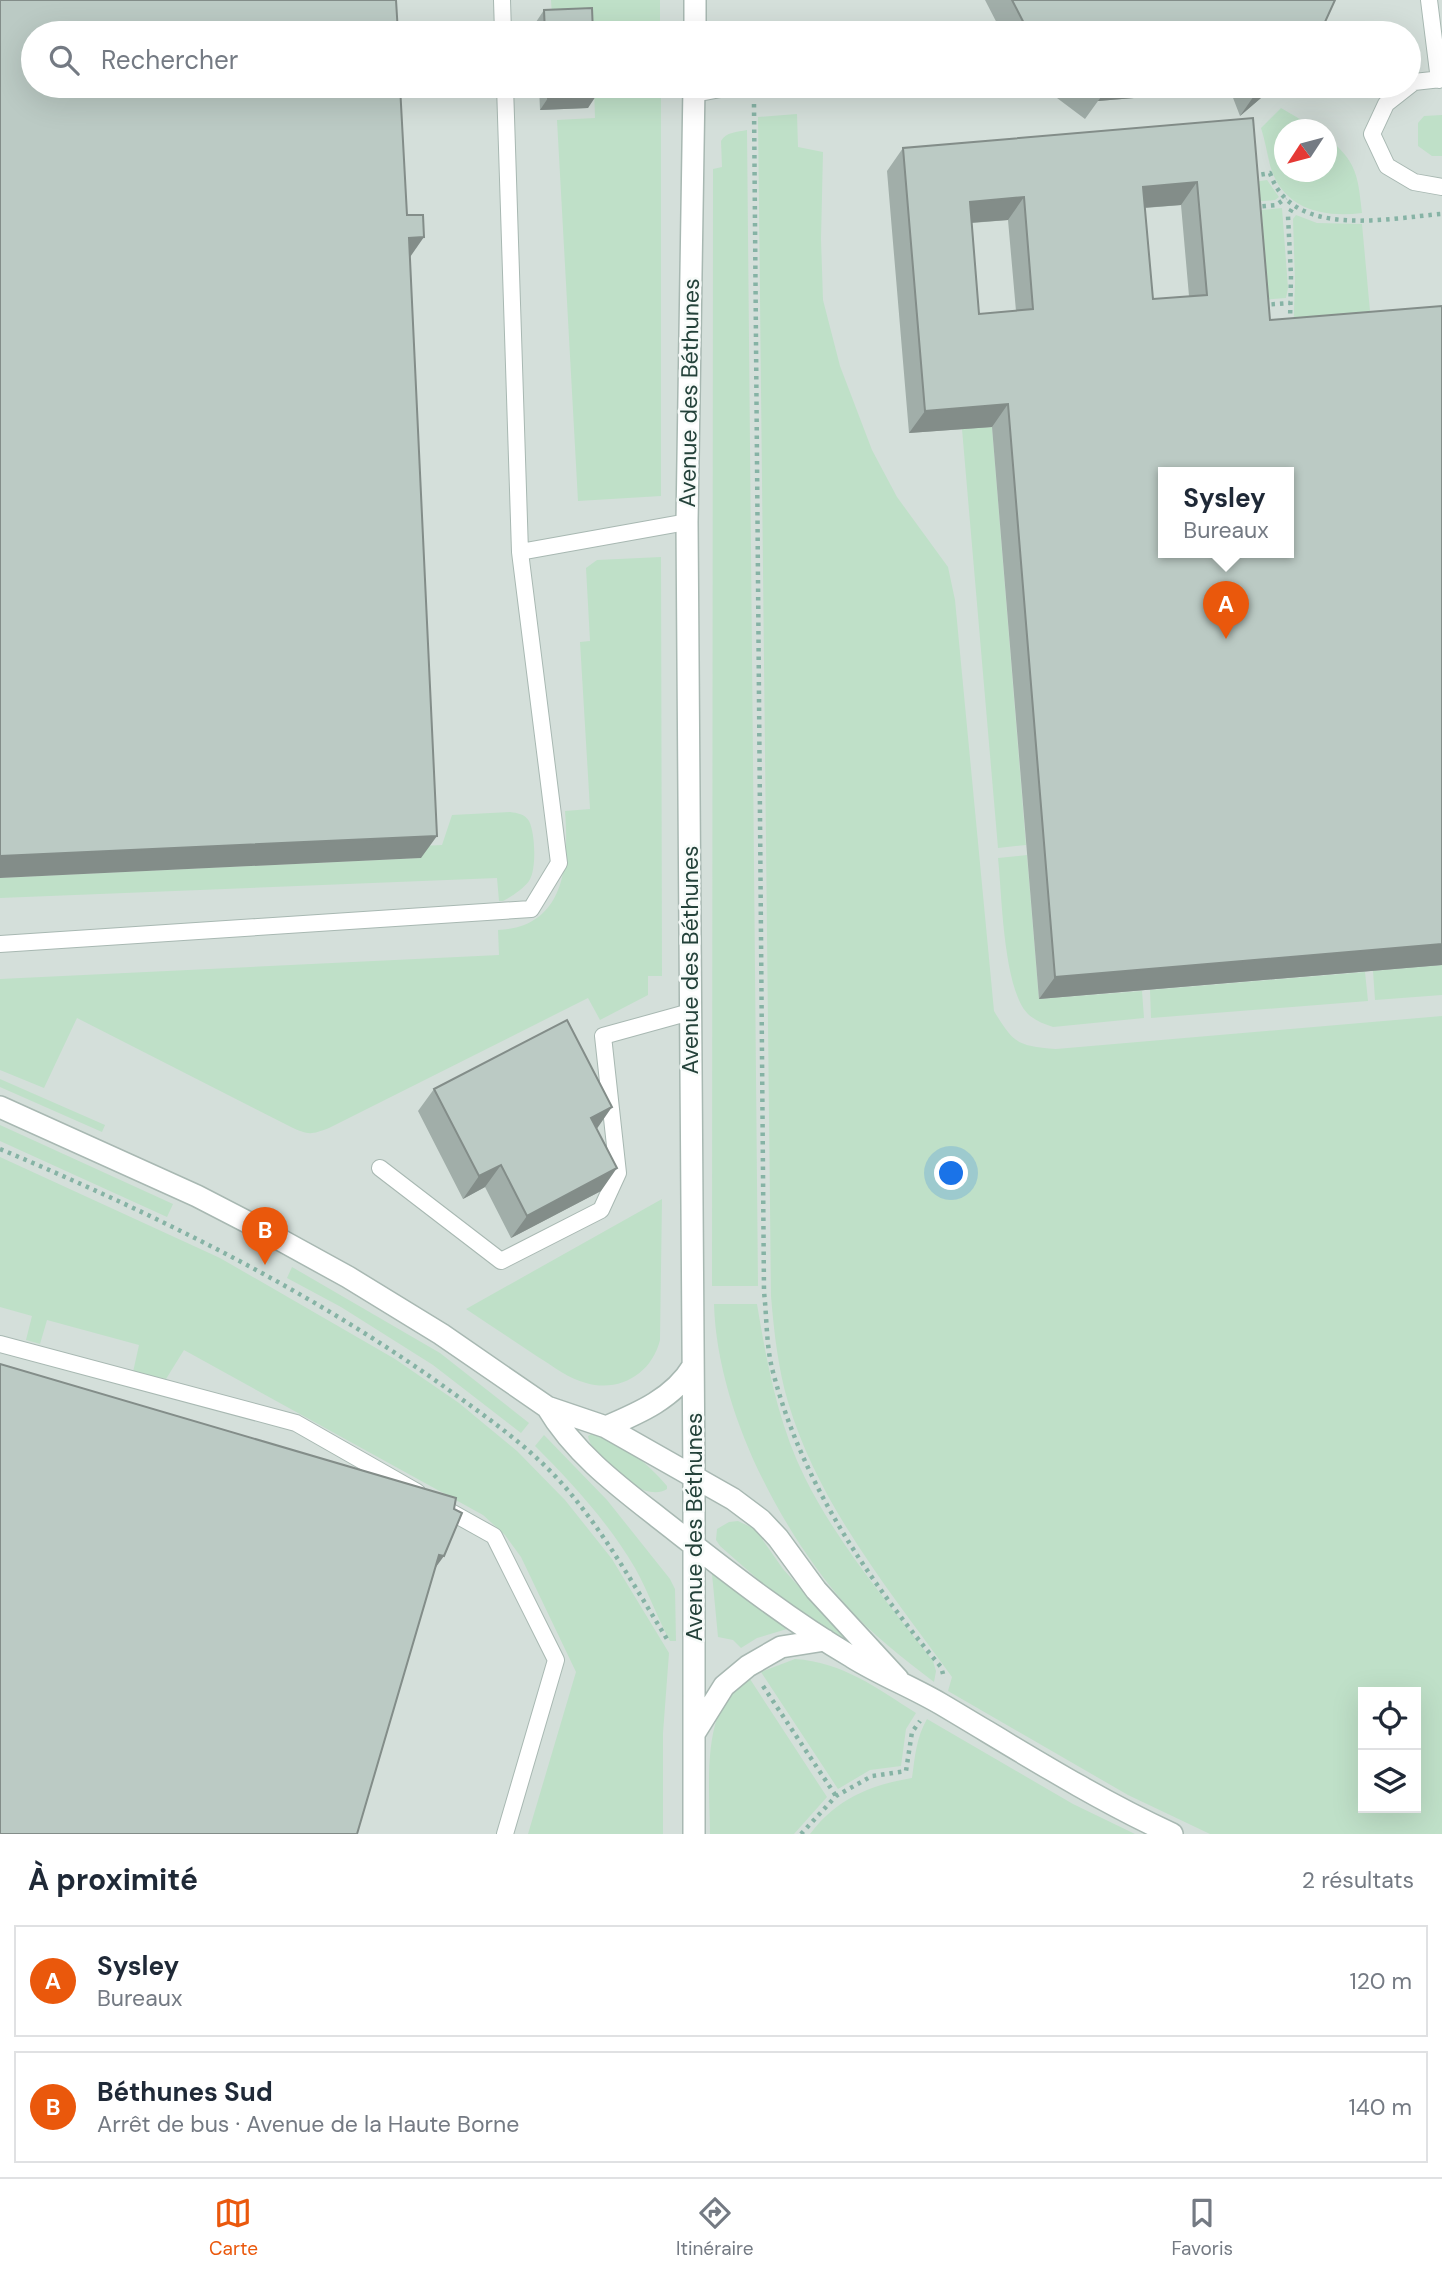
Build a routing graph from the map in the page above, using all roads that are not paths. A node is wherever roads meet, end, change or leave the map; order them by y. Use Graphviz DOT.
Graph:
graph roads {
  1 [pos="502,0"];
  2 [pos="1429,0"];
  3 [pos="698,3"];
  4 [pos="503,21"];
  5 [pos="696,21"];
  6 [pos="1440,80"];
  7 [pos="1421,82"];
  8 [pos="505,98"];
  9 [pos="694,98"];
  10 [pos="1394,98"];
  11 [pos="1442,187"];
  12 [pos="687,522"];
  13 [pos="520,552"];
  14 [pos="0,944"];
  15 [pos="690,1012"];
  16 [pos="0,1107"];
  17 [pos="380,1168"];
  18 [pos="0,1344"];
  19 [pos="693,1366"];
  20 [pos="547,1408"];
  21 [pos="606,1427"];
  22 [pos="694,1478"];
  23 [pos="694,1545"];
  24 [pos="825,1640"];
  25 [pos="898,1679"];
  26 [pos="694,1734"];
  27 [pos="505,1834"];
  28 [pos="694,1834"];
  29 [pos="1172,1834"];
  1 -- 4 [label="lane"];
  2 -- 6 [label="lane"];
  3 -- 5 [label="street"];
  6 -- 7 [label="lane"];
  8 -- 13 [label="lane"];
  9 -- 12 [label="street, Avenue des Béthunes"];
  10 -- 11 [label="lane"];
  12 -- 13 [label="lane"];
  12 -- 15 [label="street, Avenue des Béthunes"];
  13 -- 14 [label="lane"];
  15 -- 17 [label="lane"];
  15 -- 19 [label="street, Avenue des Béthunes"];
  16 -- 20 [label="street"];
  18 -- 27 [label="lane"];
  19 -- 21 [label="street"];
  19 -- 22 [label="street, Avenue des Béthunes"];
  20 -- 21 [label="street"];
  20 -- 23 [label="street"];
  21 -- 22 [label="street"];
  22 -- 23 [label="street, Avenue des Béthunes"];
  22 -- 25 [label="street"];
  23 -- 24 [label="street"];
  23 -- 26 [label="street, Avenue des Béthunes"];
  24 -- 25 [label="street"];
  24 -- 26 [label="street"];
  25 -- 29 [label="street"];
  26 -- 28 [label="street, Avenue des Béthunes"];
}
